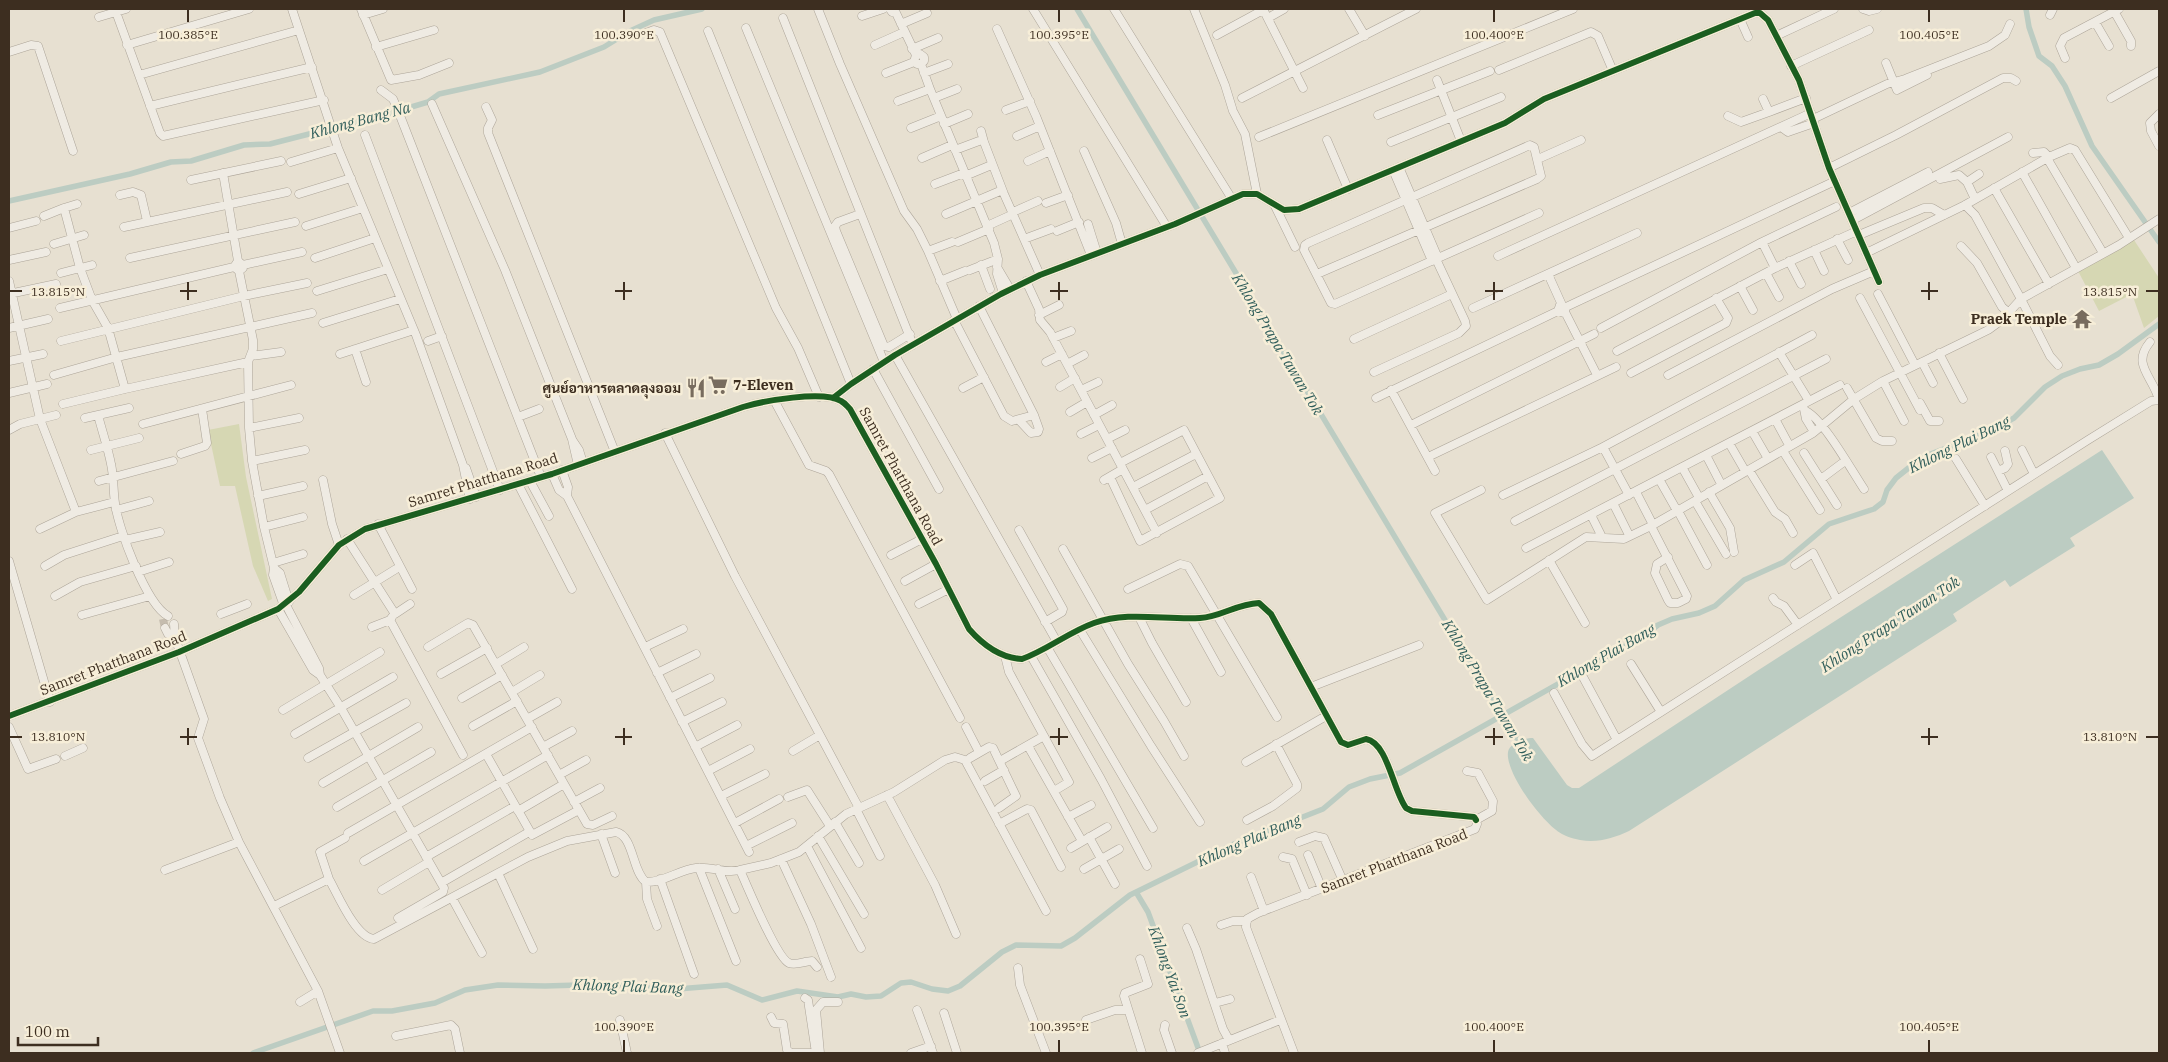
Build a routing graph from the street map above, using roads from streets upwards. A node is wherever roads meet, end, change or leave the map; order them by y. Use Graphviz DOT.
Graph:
graph roads {
  1 [pos="126,9"];
  2 [pos="249,9"];
  3 [pos="292,9"];
  4 [pos="383,9"];
  5 [pos="818,9"];
  6 [pos="883,9"];
  7 [pos="1033,9"];
  8 [pos="1114,9"];
  9 [pos="1194,9"];
  10 [pos="1263,9"];
  11 [pos="1284,9"];
  12 [pos="1349,9"];
  13 [pos="1416,9"];
  14 [pos="1573,9"];
  15 [pos="1834,9"];
  16 [pos="1863,9"];
  17 [pos="1877,9"];
  18 [pos="895,10"];
  19 [pos="2117,10"];
  20 [pos="116,12"];
  21 [pos="362,12"];
  22 [pos="927,14"];
  23 [pos="1743,15"];
  24 [pos="862,16"];
  25 [pos="99,17"];
  26 [pos="783,18"];
  27 [pos="1268,18"];
  28 [pos="2095,22"];
  29 [pos="901,24"];
  30 [pos="2010,24"];
  31 [pos="997,29"];
  32 [pos="300,30"];
  33 [pos="434,30"];
  34 [pos="1869,30"];
  35 [pos="708,31"];
  36 [pos="904,32"];
  37 [pos="646,33"];
  38 [pos="1217,35"];
  39 [pos="1365,36"];
  40 [pos="1776,36"];
  41 [pos="1748,37"];
  42 [pos="938,38"];
  43 [pos="2064,38"];
  44 [pos="2054,41"];
  45 [pos="127,44"];
  46 [pos="2000,44"];
  47 [pos="875,45"];
  48 [pos="2109,46"];
  49 [pos="2131,46"];
  50 [pos="376,48"];
  51 [pos="9,52"];
  52 [pos="757,55"];
  53 [pos="916,58"];
  54 [pos="2065,58"];
  55 [pos="449,63"];
  56 [pos="1886,63"];
  57 [pos="948,64"];
  58 [pos="312,66"];
  59 [pos="1791,66"];
  60 [pos="1613,71"];
  61 [pos="2159,71"];
  62 [pos="1295,72"];
  63 [pos="886,73"];
  64 [pos="924,73"];
  65 [pos="138,76"];
  66 [pos="1437,80"];
  67 [pos="2016,81"];
  68 [pos="1893,82"];
  69 [pos="1302,88"];
  70 [pos="930,89"];
  71 [pos="957,89"];
  72 [pos="381,90"];
  73 [pos="1441,91"];
  74 [pos="934,98"];
  75 [pos="1242,98"];
  76 [pos="1501,98"];
  77 [pos="1806,98"];
  78 [pos="2111,98"];
  79 [pos="324,100"];
  80 [pos="1763,100"];
  81 [pos="898,101"];
  82 [pos="1030,101"];
  83 [pos="432,104"];
  84 [pos="150,106"];
  85 [pos="486,107"];
  86 [pos="1006,110"];
  87 [pos="1768,112"];
  88 [pos="968,114"];
  89 [pos="2159,114"];
  90 [pos="1378,115"];
  91 [pos="1728,116"];
  92 [pos="1452,117"];
  93 [pos="1813,119"];
  94 [pos="943,120"];
  95 [pos="1040,126"];
  96 [pos="911,128"];
  97 [pos="982,131"];
  98 [pos="365,135"];
  99 [pos="1017,136"];
  100 [pos="1259,137"];
  101 [pos="2008,137"];
  102 [pos="1327,140"];
  103 [pos="1581,140"];
  104 [pos="979,141"];
  105 [pos="1461,141"];
  106 [pos="1391,142"];
  107 [pos="2159,146"];
  108 [pos="338,148"];
  109 [pos="954,148"];
  110 [pos="73,151"];
  111 [pos="1050,151"];
  112 [pos="1084,151"];
  113 [pos="2033,153"];
  114 [pos="922,158"];
  115 [pos="1538,158"];
  116 [pos="2048,158"];
  117 [pos="282,161"];
  118 [pos="1028,161"];
  119 [pos="291,162"];
  120 [pos="989,166"];
  121 [pos="1829,168"];
  122 [pos="1396,169"];
  123 [pos="1928,172"];
  124 [pos="2022,172"];
  125 [pos="223,173"];
  126 [pos="965,174"];
  127 [pos="1979,174"];
  128 [pos="351,178"];
  129 [pos="1940,178"];
  130 [pos="191,180"];
  131 [pos="1835,181"];
  132 [pos="1967,182"];
  133 [pos="935,184"];
  134 [pos="1994,188"];
  135 [pos="1348,189"];
  136 [pos="1000,191"];
  137 [pos="287,192"];
  138 [pos="300,194"];
  139 [pos="1257,194"];
  140 [pos="120,195"];
  141 [pos="1068,195"];
  142 [pos="1409,199"];
  143 [pos="1975,199"];
  144 [pos="977,201"];
  145 [pos="1229,201"];
  146 [pos="77,204"];
  147 [pos="227,205"];
  148 [pos="1275,205"];
  149 [pos="1965,205"];
  150 [pos="64,208"];
  151 [pos="363,208"];
  152 [pos="1836,208"];
  153 [pos="1539,213"];
  154 [pos="860,214"];
  155 [pos="946,214"];
  156 [pos="1011,214"];
  157 [pos="1944,215"];
  158 [pos="44,216"];
  159 [pos="1851,217"];
  160 [pos="2159,219"];
  161 [pos="36,221"];
  162 [pos="147,221"];
  163 [pos="295,222"];
  164 [pos="1079,222"];
  165 [pos="1088,224"];
  166 [pos="306,226"];
  167 [pos="124,227"];
  168 [pos="988,227"];
  169 [pos="1167,227"];
  170 [pos="9,228"];
  171 [pos="1421,228"];
  172 [pos="1637,233"];
  173 [pos="1858,233"];
  174 [pos="84,235"];
  175 [pos="232,235"];
  176 [pos="72,238"];
  177 [pos="375,238"];
  178 [pos="2129,238"];
  179 [pos="1024,239"];
  180 [pos="1837,239"];
  181 [pos="1762,242"];
  182 [pos="54,244"];
  183 [pos="1122,244"];
  184 [pos="1961,246"];
  185 [pos="1295,247"];
  186 [pos="1814,250"];
  187 [pos="928,251"];
  188 [pos="46,252"];
  189 [pos="302,252"];
  190 [pos="1866,253"];
  191 [pos="2103,253"];
  192 [pos="1094,254"];
  193 [pos="1498,256"];
  194 [pos="130,258"];
  195 [pos="315,258"];
  196 [pos="9,260"];
  197 [pos="1436,260"];
  198 [pos="1848,260"];
  199 [pos="1789,261"];
  200 [pos="998,263"];
  201 [pos="92,265"];
  202 [pos="981,265"];
  203 [pos="239,266"];
  204 [pos="80,268"];
  205 [pos="1775,268"];
  206 [pos="2076,268"];
  207 [pos="388,269"];
  208 [pos="1824,271"];
  209 [pos="1874,271"];
  210 [pos="61,273"];
  211 [pos="1766,273"];
  212 [pos="1317,274"];
  213 [pos="1548,274"];
  214 [pos="1040,275"];
  215 [pos="9,281"];
  216 [pos="940,281"];
  217 [pos="1026,281"];
  218 [pos="1879,282"];
  219 [pos="307,283"];
  220 [pos="56,284"];
  221 [pos="1801,284"];
  222 [pos="2049,284"];
  223 [pos="1740,286"];
  224 [pos="990,288"];
  225 [pos="317,291"];
  226 [pos="1006,291"];
  227 [pos="10,294"];
  228 [pos="1452,294"];
  229 [pos="1878,294"];
  230 [pos="244,296"];
  231 [pos="1779,296"];
  232 [pos="1716,298"];
  233 [pos="1860,298"];
  234 [pos="2021,299"];
  235 [pos="92,300"];
  236 [pos="400,300"];
  237 [pos="1058,305"];
  238 [pos="979,306"];
  239 [pos="60,308"];
  240 [pos="1473,308"];
  241 [pos="1563,309"];
  242 [pos="1753,310"];
  243 [pos="2008,312"];
  244 [pos="312,313"];
  245 [pos="1039,314"];
  246 [pos="48,319"];
  247 [pos="955,320"];
  248 [pos="323,323"];
  249 [pos="19,326"];
  250 [pos="9,328"];
  251 [pos="108,328"];
  252 [pos="251,328"];
  253 [pos="1601,328"];
  254 [pos="414,330"];
  255 [pos="1071,331"];
  256 [pos="910,334"];
  257 [pos="1594,334"];
  258 [pos="1812,335"];
  259 [pos="442,336"];
  260 [pos="1053,338"];
  261 [pos="1354,339"];
  262 [pos="61,341"];
  263 [pos="428,341"];
  264 [pos="1580,342"];
  265 [pos="2150,342"];
  266 [pos="915,344"];
  267 [pos="356,349"];
  268 [pos="1617,351"];
  269 [pos="281,352"];
  270 [pos="1779,352"];
  271 [pos="1939,353"];
  272 [pos="43,354"];
  273 [pos="340,354"];
  274 [pos="1062,354"];
  275 [pos="895,355"];
  276 [pos="1084,355"];
  277 [pos="26,357"];
  278 [pos="117,357"];
  279 [pos="249,359"];
  280 [pos="1826,359"];
  281 [pos="9,361"];
  282 [pos="884,362"];
  283 [pos="1046,362"];
  284 [pos="1918,363"];
  285 [pos="1067,364"];
  286 [pos="2058,365"];
  287 [pos="1616,366"];
  288 [pos="873,369"];
  289 [pos="1901,371"];
  290 [pos="1374,372"];
  291 [pos="1631,373"];
  292 [pos="54,375"];
  293 [pos="1597,375"];
  294 [pos="1668,375"];
  295 [pos="1794,376"];
  296 [pos="984,377"];
  297 [pos="1075,378"];
  298 [pos="1883,381"];
  299 [pos="366,382"];
  300 [pos="1098,382"];
  301 [pos="1933,383"];
  302 [pos="48,384"];
  303 [pos="851,384"];
  304 [pos="1840,384"];
  305 [pos="291,385"];
  306 [pos="1060,386"];
  307 [pos="33,388"];
  308 [pos="963,388"];
  309 [pos="1848,388"];
  310 [pos="125,389"];
  311 [pos="1081,390"];
  312 [pos="1392,390"];
  313 [pos="9,394"];
  314 [pos="249,395"];
  315 [pos="819,397"];
  316 [pos="834,398"];
  317 [pos="1376,398"];
  318 [pos="1854,399"];
  319 [pos="1963,399"];
  320 [pos="774,400"];
  321 [pos="1088,402"];
  322 [pos="63,404"];
  323 [pos="1112,405"];
  324 [pos="1806,406"];
  325 [pos="129,408"];
  326 [pos="202,409"];
  327 [pos="539,409"];
  328 [pos="1920,410"];
  329 [pos="1070,412"];
  330 [pos="56,415"];
  331 [pos="98,415"];
  332 [pos="1034,415"];
  333 [pos="1094,415"];
  334 [pos="518,417"];
  335 [pos="85,418"];
  336 [pos="299,418"];
  337 [pos="40,419"];
  338 [pos="1775,419"];
  339 [pos="1019,420"];
  340 [pos="1904,421"];
  341 [pos="1939,421"];
  342 [pos="143,424"];
  343 [pos="1099,424"];
  344 [pos="1411,425"];
  345 [pos="1821,426"];
  346 [pos="249,428"];
  347 [pos="9,430"];
  348 [pos="1125,430"];
  349 [pos="1752,431"];
  350 [pos="1814,432"];
  351 [pos="665,433"];
  352 [pos="1080,434"];
  353 [pos="140,438"];
  354 [pos="1107,439"];
  355 [pos="1892,441"];
  356 [pos="1729,443"];
  357 [pos="106,447"];
  358 [pos="1603,447"];
  359 [pos="1112,448"];
  360 [pos="1786,448"];
  361 [pos="91,450"];
  362 [pos="305,450"];
  363 [pos="2022,450"];
  364 [pos="2005,451"];
  365 [pos="615,452"];
  366 [pos="1804,453"];
  367 [pos="181,454"];
  368 [pos="1196,454"];
  369 [pos="1706,455"];
  370 [pos="1428,457"];
  371 [pos="1767,457"];
  372 [pos="1991,457"];
  373 [pos="1092,458"];
  374 [pos="1956,459"];
  375 [pos="172,461"];
  376 [pos="252,461"];
  377 [pos="1845,461"];
  378 [pos="580,464"];
  379 [pos="1122,467"];
  380 [pos="1682,467"];
  381 [pos="562,470"];
  382 [pos="1616,470"];
  383 [pos="1746,470"];
  384 [pos="1998,470"];
  385 [pos="1435,471"];
  386 [pos="552,474"];
  387 [pos="2034,474"];
  388 [pos="1208,476"];
  389 [pos="541,477"];
  390 [pos="113,478"];
  391 [pos="1821,478"];
  392 [pos="1660,479"];
  393 [pos="323,480"];
  394 [pos="99,481"];
  395 [pos="530,481"];
  396 [pos="1720,482"];
  397 [pos="518,484"];
  398 [pos="303,486"];
  399 [pos="1133,487"];
  400 [pos="939,489"];
  401 [pos="1864,489"];
  402 [pos="500,490"];
  403 [pos="1480,490"];
  404 [pos="2008,491"];
  405 [pos="1709,492"];
  406 [pos="1632,493"];
  407 [pos="1503,495"];
  408 [pos="258,496"];
  409 [pos="567,496"];
  410 [pos="1696,497"];
  411 [pos="473,498"];
  412 [pos="149,501"];
  413 [pos="1613,503"];
  414 [pos="1837,505"];
  415 [pos="115,506"];
  416 [pos="1985,506"];
  417 [pos="1145,510"];
  418 [pos="1677,510"];
  419 [pos="1820,510"];
  420 [pos="76,512"];
  421 [pos="1591,515"];
  422 [pos="549,516"];
  423 [pos="303,518"];
  424 [pos="1515,521"];
  425 [pos="378,524"];
  426 [pos="1651,524"];
  427 [pos="264,527"];
  428 [pos="40,528"];
  429 [pos="1019,530"];
  430 [pos="160,532"];
  431 [pos="1793,532"];
  432 [pos="1157,533"];
  433 [pos="1628,533"];
  434 [pos="1601,535"];
  435 [pos="124,538"];
  436 [pos="347,539"];
  437 [pos="922,539"];
  438 [pos="339,545"];
  439 [pos="1526,548"];
  440 [pos="1063,550"];
  441 [pos="1734,552"];
  442 [pos="303,554"];
  443 [pos="1726,554"];
  444 [pos="891,555"];
  445 [pos="1668,558"];
  446 [pos="9,560"];
  447 [pos="1549,560"];
  448 [pos="169,562"];
  449 [pos="936,564"];
  450 [pos="1707,565"];
  451 [pos="1795,565"];
  452 [pos="45,566"];
  453 [pos="273,566"];
  454 [pos="137,569"];
  455 [pos="396,569"];
  456 [pos="375,581"];
  457 [pos="905,581"];
  458 [pos="412,589"];
  459 [pos="572,589"];
  460 [pos="1128,589"];
  461 [pos="947,590"];
  462 [pos="354,595"];
  463 [pos="55,596"];
  464 [pos="150,596"];
  465 [pos="1773,598"];
  466 [pos="1837,600"];
  467 [pos="246,604"];
  468 [pos="410,604"];
  469 [pos="919,604"];
  470 [pos="284,605"];
  471 [pos="82,615"];
  472 [pos="1218,615"];
  473 [pos="392,617"];
  474 [pos="1140,617"];
  475 [pos="230,618"];
  476 [pos="1191,618"];
  477 [pos="1103,621"];
  478 [pos="1045,622"];
  479 [pos="1585,623"];
  480 [pos="174,624"];
  481 [pos="1798,625"];
  482 [pos="372,627"];
  483 [pos="683,629"];
  484 [pos="1080,630"];
  485 [pos="174,637"];
  486 [pos="1057,642"];
  487 [pos="524,646"];
  488 [pos="428,647"];
  489 [pos="645,647"];
  490 [pos="1047,647"];
  491 [pos="1413,647"];
  492 [pos="487,648"];
  493 [pos="178,649"];
  494 [pos="380,652"];
  495 [pos="696,654"];
  496 [pos="1005,656"];
  497 [pos="1031,656"];
  498 [pos="496,664"];
  499 [pos="1631,664"];
  500 [pos="1221,672"];
  501 [pos="657,673"];
  502 [pos="441,674"];
  503 [pos="502,675"];
  504 [pos="540,675"];
  505 [pos="393,677"];
  506 [pos="1584,677"];
  507 [pos="710,678"];
  508 [pos="327,685"];
  509 [pos="1311,687"];
  510 [pos="512,692"];
  511 [pos="1554,693"];
  512 [pos="462,698"];
  513 [pos="670,698"];
  514 [pos="517,701"];
  515 [pos="50,702"];
  516 [pos="557,702"];
  517 [pos="722,702"];
  518 [pos="1186,702"];
  519 [pos="406,704"];
  520 [pos="341,708"];
  521 [pos="282,710"];
  522 [pos="1662,712"];
  523 [pos="9,716"];
  524 [pos="1277,716"];
  525 [pos="1326,716"];
  526 [pos="960,718"];
  527 [pos="527,719"];
  528 [pos="682,722"];
  529 [pos="737,725"];
  530 [pos="473,726"];
  531 [pos="418,727"];
  532 [pos="532,727"];
  533 [pos="966,727"];
  534 [pos="9,728"];
  535 [pos="572,730"];
  536 [pos="355,733"];
  537 [pos="295,734"];
  538 [pos="820,735"];
  539 [pos="1044,736"];
  540 [pos="1617,740"];
  541 [pos="1276,744"];
  542 [pos="1028,746"];
  543 [pos="696,747"];
  544 [pos="83,748"];
  545 [pos="543,748"];
  546 [pos="750,749"];
  547 [pos="792,751"];
  548 [pos="431,752"];
  549 [pos="979,752"];
  550 [pos="486,754"];
  551 [pos="462,755"];
  552 [pos="548,755"];
  553 [pos="65,756"];
  554 [pos="1184,756"];
  555 [pos="369,757"];
  556 [pos="308,758"];
  557 [pos="970,758"];
  558 [pos="56,759"];
  559 [pos="586,760"];
  560 [pos="1000,761"];
  561 [pos="1246,762"];
  562 [pos="1004,770"];
  563 [pos="708,771"];
  564 [pos="1467,771"];
  565 [pos="765,774"];
  566 [pos="559,775"];
  567 [pos="1078,778"];
  568 [pos="382,781"];
  569 [pos="501,781"];
  570 [pos="985,781"];
  571 [pos="1069,782"];
  572 [pos="323,783"];
  573 [pos="564,784"];
  574 [pos="600,788"];
  575 [pos="1054,791"];
  576 [pos="887,795"];
  577 [pos="721,796"];
  578 [pos="788,796"];
  579 [pos="779,799"];
  580 [pos="574,802"];
  581 [pos="396,805"];
  582 [pos="1091,806"];
  583 [pos="337,807"];
  584 [pos="516,808"];
  585 [pos="857,808"];
  586 [pos="999,808"];
  587 [pos="579,810"];
  588 [pos="612,816"];
  589 [pos="1068,817"];
  590 [pos="1247,820"];
  591 [pos="1476,820"];
  592 [pos="1200,822"];
  593 [pos="735,823"];
  594 [pos="792,823"];
  595 [pos="832,824"];
  596 [pos="1000,824"];
  597 [pos="1107,827"];
  598 [pos="1152,828"];
  599 [pos="530,832"];
  600 [pos="413,833"];
  601 [pos="601,834"];
  602 [pos="818,836"];
  603 [pos="1086,839"];
  604 [pos="239,842"];
  605 [pos="1299,842"];
  606 [pos="807,846"];
  607 [pos="1071,848"];
  608 [pos="1119,849"];
  609 [pos="1308,855"];
  610 [pos="880,856"];
  611 [pos="1283,857"];
  612 [pos="781,859"];
  613 [pos="427,860"];
  614 [pos="1102,860"];
  615 [pos="364,861"];
  616 [pos="859,863"];
  617 [pos="1147,866"];
  618 [pos="1061,867"];
  619 [pos="699,868"];
  620 [pos="718,869"];
  621 [pos="1084,869"];
  622 [pos="164,870"];
  623 [pos="740,870"];
  624 [pos="498,873"];
  625 [pos="615,873"];
  626 [pos="1251,877"];
  627 [pos="660,879"];
  628 [pos="329,880"];
  629 [pos="1343,881"];
  630 [pos="646,882"];
  631 [pos="441,883"];
  632 [pos="1115,884"];
  633 [pos="1322,889"];
  634 [pos="382,890"];
  635 [pos="1307,894"];
  636 [pos="452,898"];
  637 [pos="274,906"];
  638 [pos="735,909"];
  639 [pos="1046,911"];
  640 [pos="1264,911"];
  641 [pos="864,914"];
  642 [pos="398,918"];
  643 [pos="1247,922"];
  644 [pos="1221,925"];
  645 [pos="657,926"];
  646 [pos="1187,928"];
  647 [pos="956,934"];
  648 [pos="861,948"];
  649 [pos="533,949"];
  650 [pos="482,953"];
  651 [pos="1140,959"];
  652 [pos="736,961"];
  653 [pos="817,966"];
  654 [pos="1018,968"];
  655 [pos="694,974"];
  656 [pos="830,977"];
  657 [pos="318,991"];
  658 [pos="805,998"];
  659 [pos="1230,999"];
  660 [pos="300,1002"];
  661 [pos="838,1002"];
  662 [pos="1215,1003"];
  663 [pos="917,1010"];
  664 [pos="1128,1010"];
  665 [pos="944,1014"];
  666 [pos="771,1017"];
  667 [pos="620,1020"];
  668 [pos="1086,1020"];
  669 [pos="1280,1020"];
  670 [pos="1165,1025"];
  671 [pos="396,1036"];
  672 [pos="1225,1042"];
  673 [pos="932,1050"];
  674 [pos="340,1053"];
  675 [pos="460,1053"];
  676 [pos="627,1053"];
  677 [pos="792,1053"];
  678 [pos="818,1053"];
  679 [pos="910,1053"];
  680 [pos="957,1053"];
  681 [pos="1046,1053"];
  682 [pos="1142,1053"];
  683 [pos="1172,1053"];
  684 [pos="1198,1053"];
  685 [pos="1225,1053"];
  686 [pos="1294,1053"];
  1 -- 20 [label="street"];
  2 -- 45 [label="street"];
  3 -- 32 [label="street"];
  4 -- 21 [label="street"];
  5 -- 187 [label="street"];
  6 -- 24 [label="street"];
  7 -- 169 [label="street"];
  8 -- 145 [label="street"];
  9 -- 139 [label="street"];
  10 -- 27 [label="street"];
  10 -- 38 [label="street"];
  11 -- 27 [label="street"];
  12 -- 39 [label="street"];
  13 -- 39 [label="street"];
  14 -- 100 [label="street"];
  15 -- 40 [label="street"];
  16 -- 17 [label="street"];
  18 -- 29 [label="street"];
  19 -- 28 [label="street"];
  19 -- 49 [label="street"];
  20 -- 25 [label="street"];
  20 -- 45 [label="street"];
  21 -- 50 [label="street"];
  22 -- 29 [label="street"];
  23 -- 40 [label="street"];
  23 -- 41 [label="street"];
  23 -- 60 [label="street"];
  26 -- 154 [label="street"];
  27 -- 62 [label="street"];
  28 -- 43 [label="street"];
  28 -- 48 [label="street"];
  29 -- 36 [label="street"];
  30 -- 68 [label="street"];
  31 -- 82 [label="street"];
  32 -- 58 [label="street"];
  32 -- 65 [label="street"];
  33 -- 50 [label="street"];
  34 -- 59 [label="street"];
  35 -- 303 [label="street"];
  36 -- 47 [label="street"];
  36 -- 53 [label="street"];
  37 -- 315 [label="street"];
  39 -- 62 [label="street"];
  40 -- 59 [label="street"];
  42 -- 53 [label="street"];
  43 -- 44 [label="street"];
  43 -- 54 [label="street"];
  45 -- 65 [label="street"];
  46 -- 68 [label="street"];
  50 -- 55 [label="street"];
  51 -- 110 [label="street"];
  52 -- 282 [label="street"];
  53 -- 63 [label="street"];
  53 -- 64 [label="street"];
  56 -- 68 [label="street"];
  57 -- 64 [label="street"];
  58 -- 79 [label="street"];
  58 -- 84 [label="street"];
  59 -- 77 [label="street"];
  60 -- 73 [label="street"];
  60 -- 105 [label="street"];
  61 -- 78 [label="street"];
  62 -- 69 [label="street"];
  62 -- 75 [label="street"];
  64 -- 70 [label="street"];
  65 -- 84 [label="street"];
  66 -- 73 [label="street"];
  67 -- 121 [label="street"];
  68 -- 93 [label="street"];
  70 -- 74 [label="street"];
  70 -- 81 [label="street"];
  71 -- 74 [label="street"];
  72 -- 334 [label="street"];
  73 -- 90 [label="street"];
  73 -- 92 [label="street"];
  74 -- 94 [label="street"];
  76 -- 92 [label="street"];
  77 -- 87 [label="street"];
  77 -- 93 [label="street"];
  79 -- 84 [label="street"];
  79 -- 108 [label="street"];
  80 -- 87 [label="street"];
  82 -- 86 [label="street"];
  82 -- 95 [label="street"];
  83 -- 378 [label="street"];
  85 -- 365 [label="street"];
  87 -- 91 [label="street"];
  88 -- 94 [label="street"];
  89 -- 107 [label="street"];
  92 -- 105 [label="street"];
  92 -- 106 [label="street"];
  93 -- 121 [label="street"];
  93 -- 193 [label="street"];
  94 -- 96 [label="street"];
  94 -- 109 [label="street"];
  95 -- 99 [label="street"];
  95 -- 111 [label="street"];
  97 -- 156 [label="street"];
  98 -- 259 [label="street"];
  101 -- 159 [label="street"];
  102 -- 135 [label="street"];
  103 -- 115 [label="street"];
  104 -- 109 [label="street"];
  105 -- 122 [label="street"];
  108 -- 119 [label="street"];
  108 -- 128 [label="street"];
  109 -- 114 [label="street"];
  109 -- 126 [label="street"];
  111 -- 118 [label="street"];
  111 -- 141 [label="street"];
  112 -- 183 [label="street"];
  113 -- 116 [label="street"];
  115 -- 142 [label="street"];
  115 -- 171 [label="street"];
  116 -- 124 [label="street"];
  116 -- 178 [label="street"];
  116 -- 191 [label="street"];
  117 -- 125 [label="street"];
  120 -- 126 [label="street"];
  121 -- 131 [label="street"];
  122 -- 135 [label="street"];
  122 -- 142 [label="street"];
  123 -- 159 [label="street"];
  124 -- 134 [label="street"];
  124 -- 206 [label="street"];
  125 -- 130 [label="street"];
  125 -- 147 [label="street"];
  126 -- 133 [label="street"];
  126 -- 144 [label="street"];
  127 -- 132 [label="street"];
  128 -- 138 [label="street"];
  128 -- 151 [label="street"];
  129 -- 132 [label="street"];
  131 -- 159 [label="street"];
  131 -- 241 [label="street"];
  132 -- 143 [label="street"];
  134 -- 143 [label="street"];
  134 -- 222 [label="street"];
  135 -- 148 [label="street"];
  136 -- 144 [label="street"];
  137 -- 147 [label="street"];
  139 -- 145 [label="street"];
  139 -- 148 [label="street"];
  140 -- 162 [label="street"];
  141 -- 156 [label="street"];
  141 -- 164 [label="street"];
  142 -- 171 [label="street"];
  142 -- 212 [label="street"];
  143 -- 149 [label="street"];
  144 -- 155 [label="street"];
  144 -- 168 [label="street"];
  145 -- 169 [label="street"];
  146 -- 150 [label="street"];
  147 -- 162 [label="street"];
  147 -- 175 [label="street"];
  148 -- 185 [label="street"];
  149 -- 157 [label="street"];
  149 -- 234 [label="street"];
  150 -- 158 [label="street"];
  150 -- 176 [label="street"];
  151 -- 166 [label="street"];
  151 -- 177 [label="street"];
  152 -- 181 [label="street"];
  153 -- 197 [label="street"];
  154 -- 256 [label="street"];
  154 -- 256 [label="street"];
  156 -- 168 [label="street"];
  156 -- 179 [label="street"];
  157 -- 173 [label="street"];
  157 -- 190 [label="street"];
  159 -- 173 [label="street"];
  160 -- 178 [label="street"];
  161 -- 170 [label="street"];
  162 -- 167 [label="street"];
  163 -- 175 [label="street"];
  164 -- 179 [label="street"];
  164 -- 192 [label="street"];
  165 -- 192 [label="street"];
  168 -- 187 [label="street"];
  168 -- 200 [label="street"];
  169 -- 183 [label="street"];
  171 -- 197 [label="street"];
  171 -- 212 [label="street"];
  172 -- 213 [label="street"];
  173 -- 180 [label="street"];
  173 -- 190 [label="street"];
  174 -- 176 [label="street"];
  175 -- 194 [label="street"];
  175 -- 203 [label="street"];
  176 -- 182 [label="street"];
  176 -- 204 [label="street"];
  177 -- 195 [label="street"];
  177 -- 207 [label="street"];
  178 -- 191 [label="street"];
  179 -- 214 [label="street"];
  180 -- 186 [label="street"];
  180 -- 198 [label="street"];
  181 -- 205 [label="street"];
  181 -- 253 [label="street"];
  183 -- 192 [label="street"];
  184 -- 243 [label="street"];
  186 -- 199 [label="street"];
  186 -- 208 [label="street"];
  187 -- 216 [label="street"];
  188 -- 196 [label="street"];
  189 -- 203 [label="street"];
  190 -- 209 [label="street"];
  191 -- 206 [label="street"];
  192 -- 214 [label="street"];
  197 -- 212 [label="street"];
  197 -- 228 [label="street"];
  199 -- 205 [label="street"];
  199 -- 221 [label="street"];
  200 -- 202 [label="street"];
  200 -- 226 [label="street"];
  201 -- 204 [label="street"];
  202 -- 216 [label="street"];
  202 -- 224 [label="street"];
  203 -- 230 [label="street"];
  203 -- 235 [label="street"];
  204 -- 210 [label="street"];
  204 -- 235 [label="street"];
  205 -- 211 [label="street"];
  206 -- 222 [label="street"];
  207 -- 225 [label="street"];
  207 -- 236 [label="street"];
  209 -- 218 [label="street"];
  209 -- 294 [label="street"];
  211 -- 223 [label="street"];
  211 -- 231 [label="street"];
  213 -- 240 [label="street"];
  213 -- 241 [label="street"];
  214 -- 217 [label="street"];
  215 -- 227 [label="street"];
  216 -- 247 [label="street"];
  217 -- 226 [label="street"];
  217 -- 245 [label="street"];
  219 -- 230 [label="street"];
  220 -- 227 [label="street"];
  222 -- 234 [label="street"];
  223 -- 232 [label="street"];
  223 -- 242 [label="street"];
  226 -- 238 [label="street"];
  227 -- 249 [label="street"];
  228 -- 261 [label="street"];
  228 -- 290 [label="street"];
  229 -- 284 [label="street"];
  230 -- 251 [label="street"];
  230 -- 252 [label="street"];
  232 -- 268 [label="street"];
  232 -- 291 [label="street"];
  233 -- 289 [label="street"];
  234 -- 243 [label="street"];
  234 -- 286 [label="street"];
  235 -- 239 [label="street"];
  235 -- 251 [label="street"];
  236 -- 248 [label="street"];
  236 -- 254 [label="street"];
  237 -- 245 [label="street"];
  238 -- 247 [label="street"];
  238 -- 332 [label="street"];
  241 -- 264 [label="street"];
  241 -- 312 [label="street"];
  243 -- 271 [label="street"];
  244 -- 252 [label="street"];
  245 -- 260 [label="street"];
  246 -- 249 [label="street"];
  247 -- 266 [label="street"];
  247 -- 296 [label="street"];
  249 -- 250 [label="street"];
  249 -- 277 [label="street"];
  251 -- 262 [label="street"];
  251 -- 278 [label="street"];
  252 -- 278 [label="street"];
  252 -- 279 [label="street"];
  254 -- 267 [label="street"];
  254 -- 411 [label="street"];
  255 -- 260 [label="street"];
  256 -- 266 [label="street"];
  257 -- 264 [label="street"];
  258 -- 270 [label="street"];
  259 -- 263 [label="street"];
  259 -- 402 [label="street"];
  260 -- 274 [label="street"];
  264 -- 293 [label="street"];
  264 -- 344 [label="street"];
  265 -- 387 [label="street"];
  266 -- 275 [label="street"];
  267 -- 273 [label="street"];
  267 -- 299 [label="street"];
  269 -- 279 [label="street"];
  270 -- 295 [label="street"];
  270 -- 358 [label="street"];
  271 -- 284 [label="street"];
  271 -- 319 [label="street"];
  272 -- 277 [label="street"];
  274 -- 283 [label="street"];
  274 -- 285 [label="street"];
  275 -- 282 [label="street"];
  275 -- 478 [label="street"];
  276 -- 285 [label="street"];
  277 -- 281 [label="street"];
  277 -- 307 [label="street"];
  278 -- 292 [label="street"];
  278 -- 310 [label="street"];
  279 -- 310 [label="street"];
  279 -- 314 [label="street"];
  280 -- 295 [label="street"];
  282 -- 288 [label="street"];
  284 -- 289 [label="street"];
  284 -- 301 [label="street"];
  285 -- 297 [label="street"];
  287 -- 293 [label="street"];
  288 -- 303 [label="street"];
  288 -- 400 [label="street"];
  289 -- 298 [label="street"];
  289 -- 328 [label="street"];
  289 -- 341 [label="street"];
  293 -- 370 [label="street"];
  295 -- 324 [label="street"];
  295 -- 382 [label="street"];
  296 -- 308 [label="street"];
  296 -- 339 [label="street"];
  297 -- 306 [label="street"];
  297 -- 311 [label="street"];
  298 -- 318 [label="street"];
  298 -- 340 [label="street"];
  300 -- 311 [label="street"];
  302 -- 307 [label="street"];
  303 -- 316 [label="street"];
  304 -- 324 [label="street"];
  305 -- 314 [label="street"];
  307 -- 313 [label="street"];
  307 -- 337 [label="street"];
  309 -- 318 [label="street"];
  310 -- 322 [label="street"];
  311 -- 321 [label="street"];
  312 -- 317 [label="street"];
  312 -- 344 [label="street"];
  314 -- 326 [label="street"];
  314 -- 346 [label="street"];
  315 -- 316 [label="street, Samret Phatthana Road"];
  315 -- 320 [label="street, Samret Phatthana Road"];
  316 -- 437 [label="street, Samret Phatthana Road"];
  318 -- 345 [label="street"];
  318 -- 355 [label="street"];
  320 -- 351 [label="street, Samret Phatthana Road"];
  320 -- 526 [label="street"];
  321 -- 329 [label="street"];
  321 -- 333 [label="street"];
  323 -- 333 [label="street"];
  324 -- 338 [label="street"];
  324 -- 345 [label="street"];
  324 -- 350 [label="street"];
  325 -- 331 [label="street"];
  326 -- 342 [label="street"];
  326 -- 367 [label="street"];
  327 -- 334 [label="street"];
  330 -- 337 [label="street"];
  331 -- 335 [label="street"];
  331 -- 357 [label="street"];
  332 -- 339 [label="street"];
  332 -- 339 [label="street"];
  333 -- 343 [label="street"];
  334 -- 389 [label="street"];
  336 -- 346 [label="street"];
  337 -- 347 [label="street"];
  337 -- 420 [label="street"];
  338 -- 349 [label="street"];
  338 -- 360 [label="street"];
  343 -- 352 [label="street"];
  343 -- 354 [label="street"];
  344 -- 370 [label="street"];
  345 -- 350 [label="street"];
  345 -- 377 [label="street"];
  346 -- 376 [label="street"];
  348 -- 354 [label="street"];
  349 -- 356 [label="street"];
  349 -- 371 [label="street"];
  350 -- 360 [label="street"];
  351 -- 365 [label="street, Samret Phatthana Road"];
  351 -- 538 [label="street"];
  353 -- 357 [label="street"];
  354 -- 359 [label="street"];
  356 -- 369 [label="street"];
  356 -- 383 [label="street"];
  357 -- 361 [label="street"];
  357 -- 390 [label="street"];
  358 -- 382 [label="street"];
  358 -- 407 [label="street"];
  359 -- 373 [label="street"];
  359 -- 379 [label="street"];
  360 -- 383 [label="street"];
  360 -- 419 [label="street"];
  362 -- 376 [label="street"];
  363 -- 387 [label="street"];
  364 -- 384 [label="street"];
  365 -- 378 [label="street, Samret Phatthana Road"];
  366 -- 391 [label="street"];
  368 -- 379 [label="street"];
  368 -- 388 [label="street"];
  368 -- 399 [label="street"];
  369 -- 380 [label="street"];
  369 -- 396 [label="street"];
  370 -- 385 [label="street"];
  372 -- 384 [label="street"];
  374 -- 416 [label="street"];
  375 -- 390 [label="street"];
  376 -- 408 [label="street"];
  377 -- 391 [label="street"];
  377 -- 401 [label="street"];
  378 -- 381 [label="street, Samret Phatthana Road"];
  379 -- 399 [label="street"];
  379 -- 432 [label="street"];
  380 -- 392 [label="street"];
  380 -- 410 [label="street"];
  381 -- 386 [label="street, Samret Phatthana Road"];
  381 -- 409 [label="street"];
  382 -- 406 [label="street"];
  382 -- 424 [label="street"];
  383 -- 405 [label="street"];
  383 -- 431 [label="street"];
  384 -- 404 [label="street"];
  386 -- 389 [label="street, Samret Phatthana Road"];
  386 -- 409 [label="street"];
  387 -- 404 [label="street"];
  388 -- 417 [label="street"];
  388 -- 432 [label="street"];
  389 -- 395 [label="street, Samret Phatthana Road"];
  390 -- 394 [label="street"];
  390 -- 415 [label="street"];
  391 -- 414 [label="street"];
  392 -- 406 [label="street"];
  392 -- 418 [label="street"];
  393 -- 438 [label="street"];
  395 -- 397 [label="street, Samret Phatthana Road"];
  395 -- 422 [label="street"];
  397 -- 402 [label="street, Samret Phatthana Road"];
  397 -- 459 [label="street"];
  398 -- 408 [label="street"];
  399 -- 417 [label="street"];
  402 -- 411 [label="street, Samret Phatthana Road"];
  403 -- 447 [label="street"];
  404 -- 416 [label="street"];
  405 -- 410 [label="street"];
  405 -- 441 [label="street"];
  406 -- 413 [label="street"];
  406 -- 426 [label="street"];
  408 -- 427 [label="street"];
  409 -- 489 [label="street"];
  410 -- 418 [label="street"];
  410 -- 443 [label="street"];
  411 -- 425 [label="street, Samret Phatthana Road"];
  412 -- 415 [label="street"];
  413 -- 421 [label="street"];
  413 -- 433 [label="street"];
  415 -- 420 [label="street"];
  415 -- 435 [label="street"];
  416 -- 466 [label="street"];
  417 -- 432 [label="street"];
  418 -- 426 [label="street"];
  418 -- 450 [label="street"];
  420 -- 428 [label="street"];
  421 -- 434 [label="street"];
  421 -- 439 [label="street"];
  423 -- 427 [label="street"];
  425 -- 436 [label="street, Samret Phatthana Road"];
  425 -- 458 [label="street"];
  426 -- 445 [label="street"];
  426 -- 447 [label="street"];
  427 -- 453 [label="street"];
  429 -- 478 [label="street"];
  430 -- 435 [label="street"];
  435 -- 452 [label="street"];
  435 -- 454 [label="street"];
  436 -- 438 [label="street, Samret Phatthana Road"];
  436 -- 456 [label="street"];
  437 -- 444 [label="street"];
  437 -- 449 [label="street, Samret Phatthana Road"];
  438 -- 470 [label="street, Samret Phatthana Road"];
  440 -- 477 [label="street"];
  442 -- 453 [label="street"];
  445 -- 445 [label="street"];
  446 -- 515 [label="street"];
  447 -- 479 [label="street"];
  448 -- 454 [label="street"];
  449 -- 457 [label="street"];
  449 -- 461 [label="street, Samret Phatthana Road"];
  451 -- 466 [label="street"];
  453 -- 470 [label="street"];
  454 -- 463 [label="street"];
  454 -- 464 [label="street"];
  455 -- 456 [label="street"];
  456 -- 462 [label="street"];
  456 -- 473 [label="street"];
  460 -- 472 [label="street"];
  461 -- 469 [label="street"];
  461 -- 496 [label="street, Samret Phatthana Road"];
  464 -- 471 [label="street"];
  464 -- 485 [label="street"];
  465 -- 481 [label="street"];
  466 -- 481 [label="street"];
  467 -- 475 [label="street"];
  468 -- 473 [label="street"];
  470 -- 475 [label="street, Samret Phatthana Road"];
  470 -- 508 [label="street"];
  472 -- 476 [label="street, Samret Phatthana Road"];
  472 -- 509 [label="street, Samret Phatthana Road"];
  472 -- 524 [label="street"];
  473 -- 482 [label="street"];
  473 -- 551 [label="street"];
  474 -- 476 [label="street, Samret Phatthana Road"];
  474 -- 477 [label="street, Samret Phatthana Road"];
  474 -- 518 [label="street"];
  475 -- 493 [label="street, Samret Phatthana Road"];
  476 -- 500 [label="street"];
  477 -- 484 [label="street, Samret Phatthana Road"];
  477 -- 554 [label="street"];
  478 -- 486 [label="street"];
  480 -- 485 [label="street"];
  481 -- 522 [label="street"];
  483 -- 489 [label="street"];
  484 -- 486 [label="street, Samret Phatthana Road"];
  484 -- 592 [label="street"];
  485 -- 493 [label="street"];
  486 -- 490 [label="street, Samret Phatthana Road"];
  487 -- 498 [label="street"];
  488 -- 492 [label="street"];
  489 -- 501 [label="street"];
  490 -- 497 [label="street, Samret Phatthana Road"];
  490 -- 598 [label="street"];
  491 -- 509 [label="street"];
  492 -- 498 [label="street"];
  492 -- 502 [label="street"];
  493 -- 515 [label="street, Samret Phatthana Road"];
  493 -- 604 [label="street"];
  494 -- 508 [label="street"];
  495 -- 501 [label="street"];
  496 -- 497 [label="street, Samret Phatthana Road"];
  496 -- 539 [label="street"];
  497 -- 617 [label="street"];
  498 -- 503 [label="street"];
  499 -- 522 [label="street"];
  501 -- 513 [label="street"];
  503 -- 510 [label="street"];
  503 -- 512 [label="street"];
  504 -- 510 [label="street"];
  505 -- 520 [label="street"];
  506 -- 540 [label="street"];
  507 -- 513 [label="street"];
  508 -- 520 [label="street"];
  508 -- 521 [label="street"];
  509 -- 525 [label="street, Samret Phatthana Road"];
  510 -- 514 [label="street"];
  511 -- 540 [label="street"];
  513 -- 528 [label="street"];
  514 -- 527 [label="street"];
  514 -- 530 [label="street"];
  515 -- 523 [label="street, Samret Phatthana Road"];
  516 -- 527 [label="street"];
  517 -- 528 [label="street"];
  519 -- 536 [label="street"];
  520 -- 536 [label="street"];
  520 -- 537 [label="street"];
  522 -- 540 [label="street"];
  525 -- 541 [label="street"];
  525 -- 591 [label="street, Samret Phatthana Road"];
  527 -- 532 [label="street"];
  528 -- 543 [label="street"];
  529 -- 543 [label="street"];
  531 -- 555 [label="street"];
  532 -- 545 [label="street"];
  532 -- 550 [label="street"];
  533 -- 549 [label="street"];
  534 -- 558 [label="street"];
  535 -- 545 [label="street"];
  536 -- 555 [label="street"];
  536 -- 556 [label="street"];
  538 -- 547 [label="street"];
  538 -- 585 [label="street"];
  539 -- 542 [label="street"];
  539 -- 571 [label="street"];
  541 -- 561 [label="street"];
  541 -- 590 [label="street"];
  542 -- 560 [label="street"];
  542 -- 575 [label="street"];
  543 -- 563 [label="street"];
  544 -- 553 [label="street"];
  545 -- 552 [label="street"];
  546 -- 563 [label="street"];
  548 -- 568 [label="street"];
  549 -- 557 [label="street"];
  549 -- 560 [label="street"];
  550 -- 569 [label="street"];
  550 -- 581 [label="street"];
  552 -- 566 [label="street"];
  552 -- 569 [label="street"];
  555 -- 568 [label="street"];
  555 -- 572 [label="street"];
  559 -- 566 [label="street"];
  560 -- 562 [label="street"];
  562 -- 570 [label="street"];
  562 -- 586 [label="street"];
  563 -- 577 [label="street"];
  564 -- 591 [label="street"];
  565 -- 577 [label="street"];
  566 -- 573 [label="street"];
  567 -- 571 [label="street"];
  568 -- 581 [label="street"];
  568 -- 583 [label="street"];
  569 -- 584 [label="street"];
  569 -- 600 [label="street"];
  571 -- 575 [label="street"];
  573 -- 580 [label="street"];
  573 -- 584 [label="street"];
  574 -- 580 [label="street"];
  575 -- 589 [label="street"];
  576 -- 585 [label="street"];
  576 -- 596 [label="street"];
  576 -- 647 [label="street"];
  577 -- 593 [label="street"];
  578 -- 595 [label="street"];
  579 -- 593 [label="street"];
  580 -- 587 [label="street"];
  581 -- 600 [label="street"];
  581 -- 628 [label="street"];
  582 -- 589 [label="street"];
  584 -- 599 [label="street"];
  584 -- 613 [label="street"];
  585 -- 595 [label="street"];
  585 -- 610 [label="street"];
  587 -- 588 [label="street"];
  587 -- 599 [label="street"];
  589 -- 603 [label="street"];
  591 -- 629 [label="street, Samret Phatthana Road"];
  593 -- 594 [label="street"];
  595 -- 602 [label="street"];
  595 -- 616 [label="street"];
  596 -- 618 [label="street"];
  596 -- 639 [label="street"];
  597 -- 603 [label="street"];
  599 -- 631 [label="street"];
  600 -- 613 [label="street"];
  600 -- 615 [label="street"];
  601 -- 624 [label="street"];
  601 -- 625 [label="street"];
  601 -- 630 [label="street"];
  602 -- 606 [label="street"];
  602 -- 641 [label="street"];
  603 -- 607 [label="street"];
  603 -- 614 [label="street"];
  604 -- 622 [label="street"];
  604 -- 637 [label="street"];
  605 -- 629 [label="street"];
  606 -- 612 [label="street"];
  606 -- 648 [label="street"];
  608 -- 614 [label="street"];
  609 -- 633 [label="street"];
  611 -- 635 [label="street"];
  612 -- 623 [label="street"];
  612 -- 656 [label="street"];
  613 -- 631 [label="street"];
  613 -- 634 [label="street"];
  614 -- 621 [label="street"];
  614 -- 632 [label="street"];
  619 -- 620 [label="street"];
  619 -- 627 [label="street"];
  619 -- 652 [label="street"];
  620 -- 623 [label="street"];
  620 -- 638 [label="street"];
  623 -- 653 [label="street"];
  624 -- 636 [label="street"];
  624 -- 649 [label="street"];
  626 -- 640 [label="street"];
  627 -- 630 [label="street"];
  627 -- 655 [label="street"];
  628 -- 636 [label="street"];
  628 -- 637 [label="street"];
  629 -- 633 [label="street, Samret Phatthana Road"];
  630 -- 645 [label="street"];
  631 -- 642 [label="street"];
  633 -- 635 [label="street, Samret Phatthana Road"];
  635 -- 640 [label="street, Samret Phatthana Road"];
  636 -- 650 [label="street"];
  637 -- 657 [label="street"];
  640 -- 643 [label="street, Samret Phatthana Road"];
  643 -- 644 [label="street"];
  643 -- 669 [label="street"];
  646 -- 662 [label="street"];
  651 -- 664 [label="street"];
  654 -- 681 [label="street"];
  657 -- 660 [label="street"];
  657 -- 674 [label="street"];
  658 -- 678 [label="street"];
  659 -- 662 [label="street"];
  661 -- 678 [label="street"];
  662 -- 672 [label="street"];
  663 -- 673 [label="street"];
  664 -- 668 [label="street"];
  664 -- 682 [label="street"];
  665 -- 680 [label="street"];
  666 -- 677 [label="street"];
  667 -- 676 [label="street"];
  669 -- 672 [label="street"];
  669 -- 686 [label="street"];
  670 -- 683 [label="street"];
  671 -- 675 [label="street"];
  672 -- 684 [label="street"];
  672 -- 685 [label="street"];
  673 -- 679 [label="street"];
  677 -- 678 [label="street"];
}
